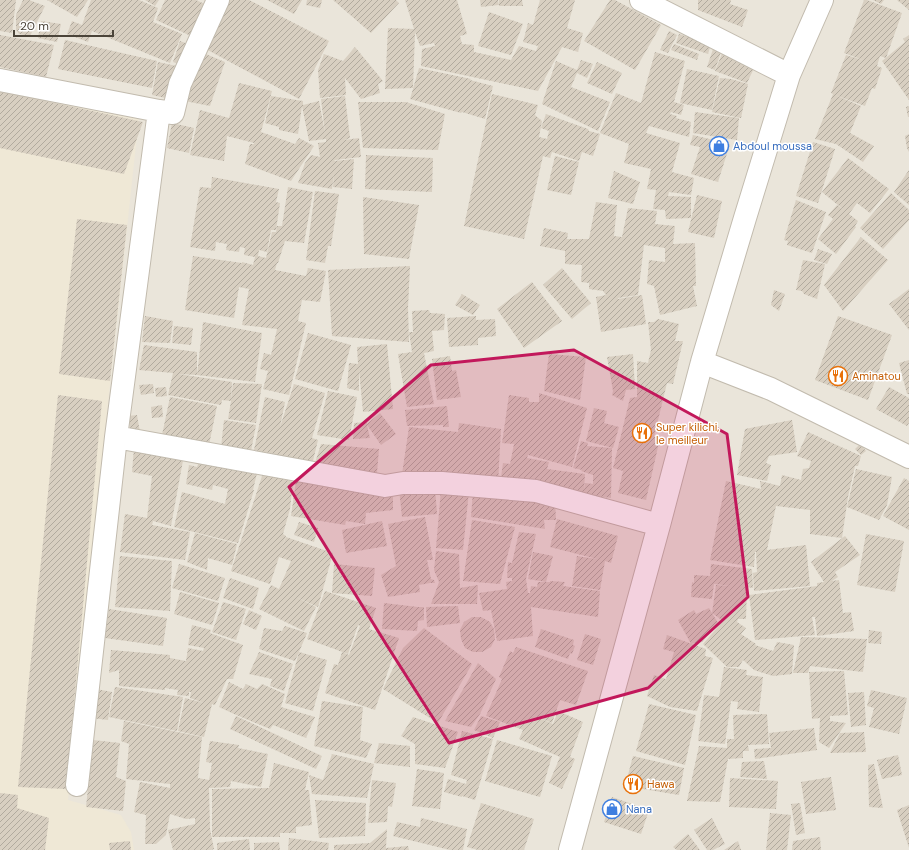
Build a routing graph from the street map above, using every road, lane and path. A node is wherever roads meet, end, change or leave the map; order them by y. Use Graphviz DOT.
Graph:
graph roads {
  1 [pos="218,0"];
  2 [pos="641,0"];
  3 [pos="822,0"];
  4 [pos="789,75"];
  5 [pos="0,80"];
  6 [pos="159,111"];
  7 [pos="702,362"];
  8 [pos="116,437"];
  9 [pos="909,457"];
  10 [pos="659,525"];
  11 [pos="77,785"];
  12 [pos="570,850"];
  1 -- 6 [label="street"];
  2 -- 4 [label="street"];
  3 -- 4 [label="street"];
  4 -- 7 [label="street"];
  5 -- 6 [label="street"];
  6 -- 8 [label="street"];
  7 -- 9 [label="street"];
  7 -- 10 [label="street"];
  8 -- 10 [label="street"];
  8 -- 11 [label="street"];
  10 -- 12 [label="street"];
}
